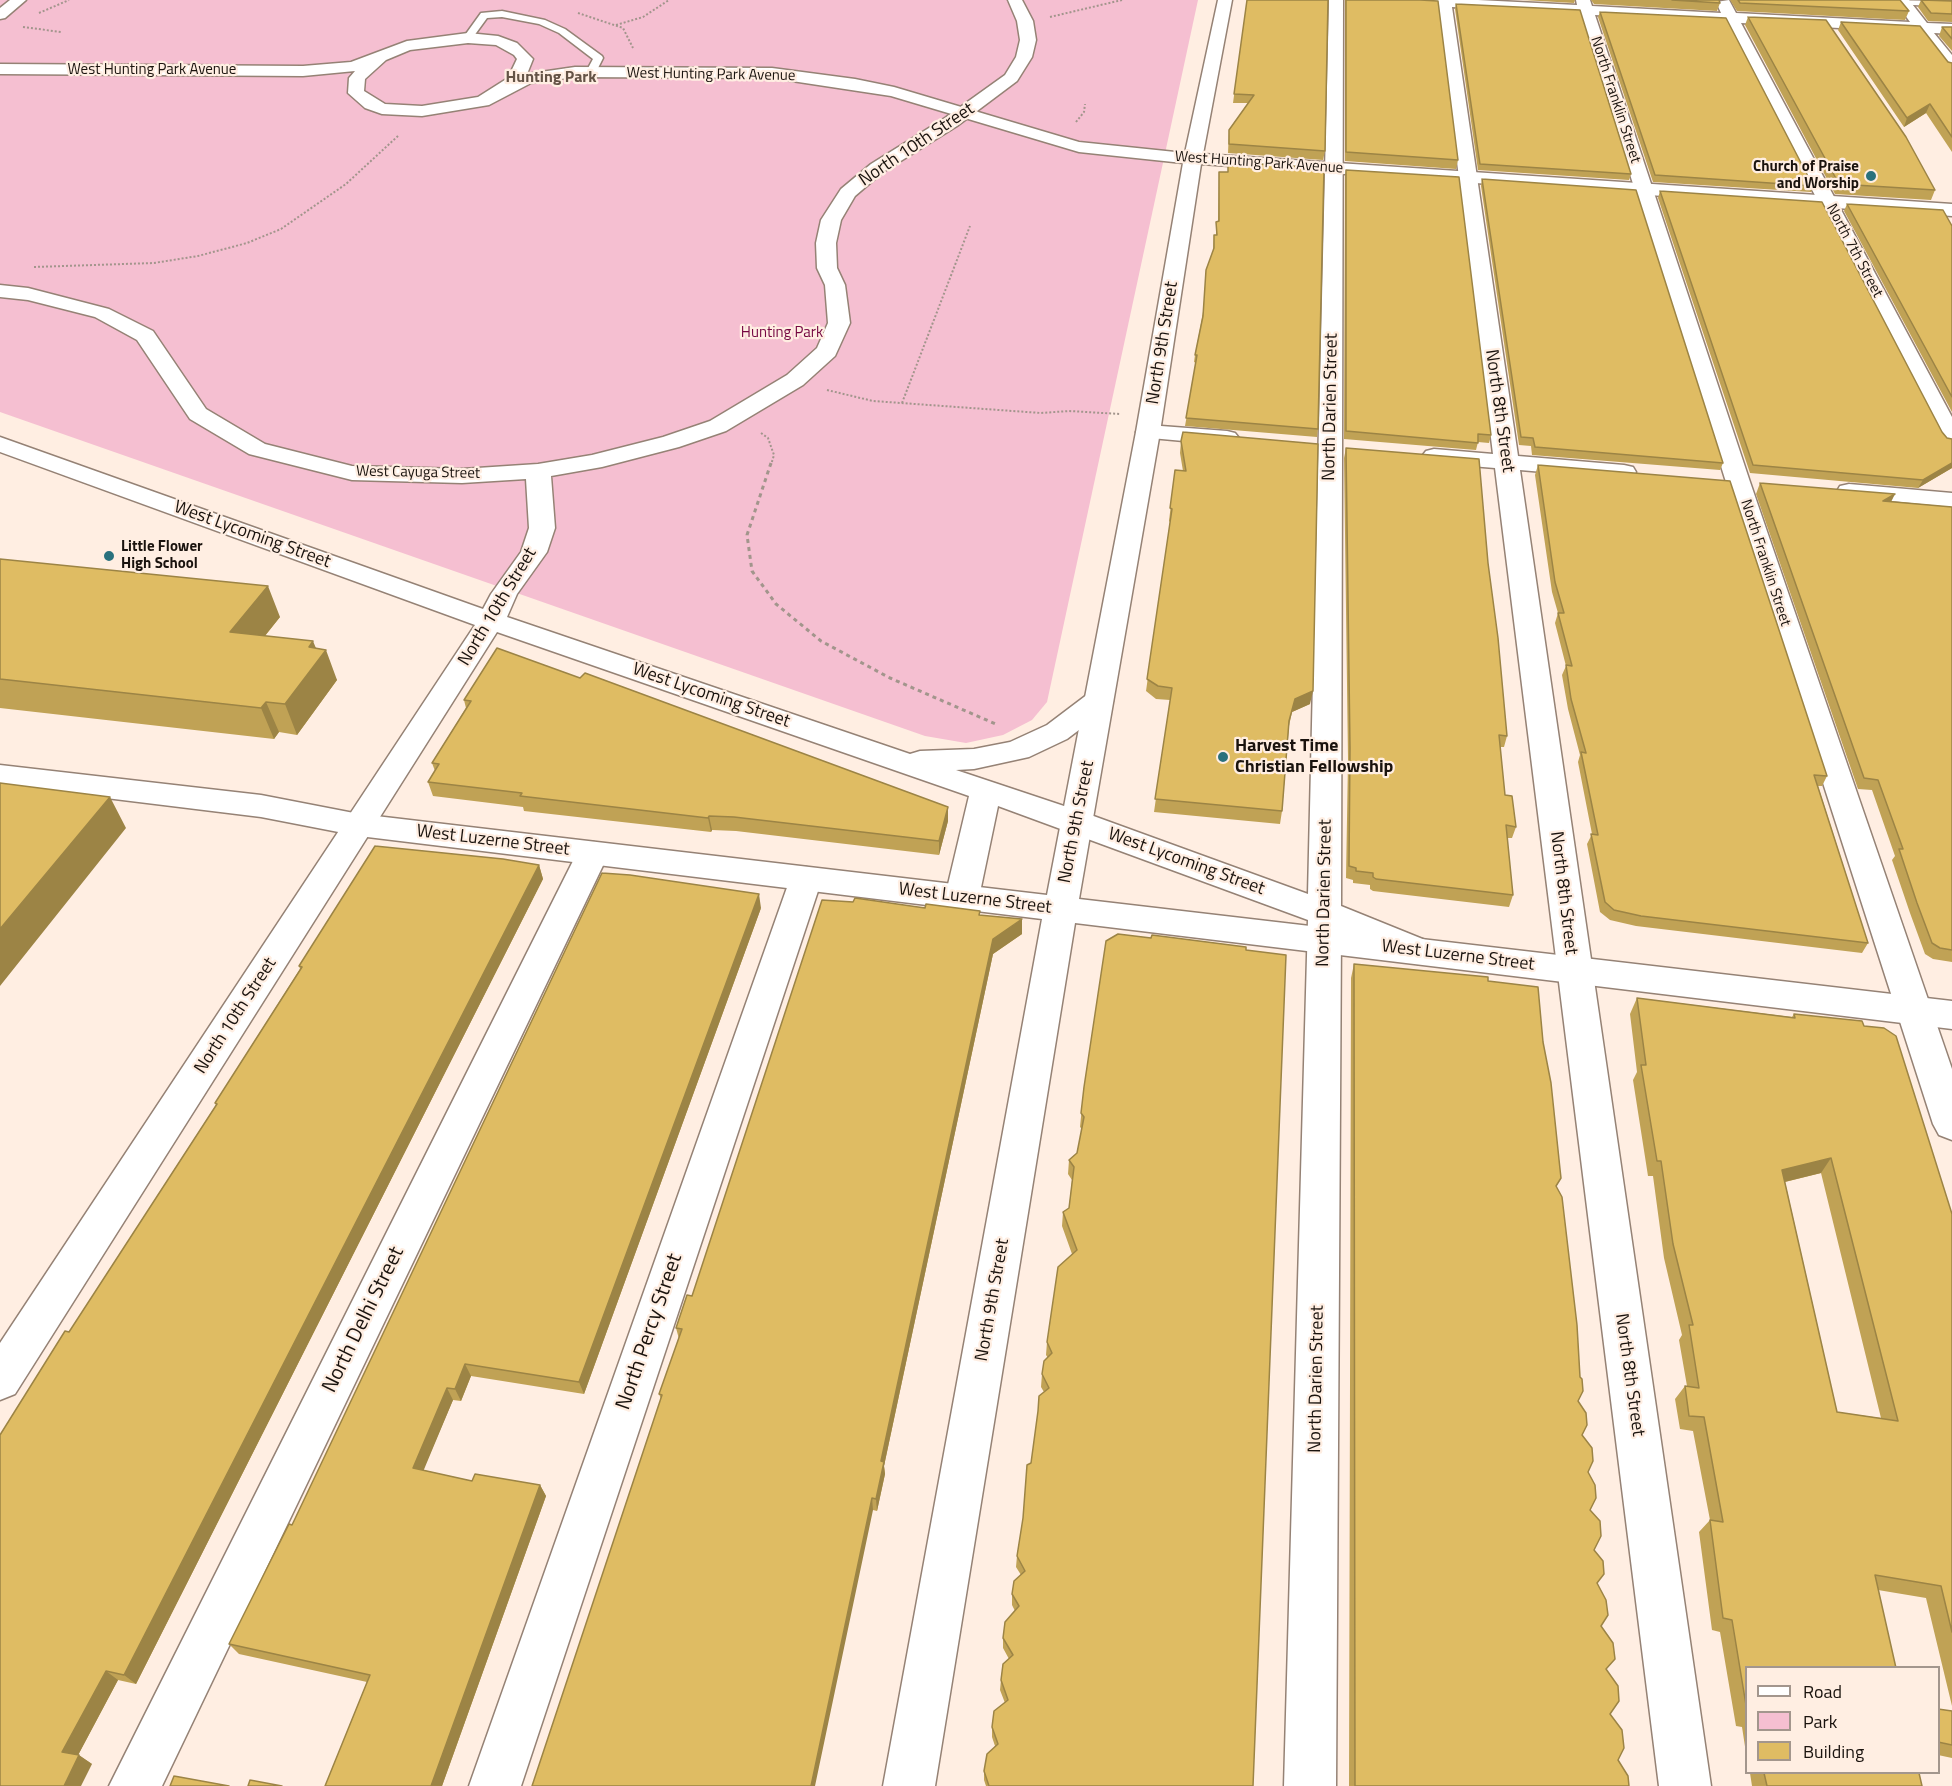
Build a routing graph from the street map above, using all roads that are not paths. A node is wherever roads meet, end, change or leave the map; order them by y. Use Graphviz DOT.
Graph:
graph roads {
  1 [pos="19,0"];
  2 [pos="1015,0"];
  3 [pos="1225,0"];
  4 [pos="1336,0"];
  5 [pos="1393,0"];
  6 [pos="1722,0"];
  7 [pos="1875,0"];
  8 [pos="1445,1"];
  9 [pos="1901,1"];
  10 [pos="1952,4"];
  11 [pos="1585,5"];
  12 [pos="0,15"];
  13 [pos="1731,18"];
  14 [pos="1922,28"];
  15 [pos="1952,29"];
  16 [pos="468,38"];
  17 [pos="525,59"];
  18 [pos="375,60"];
  19 [pos="1952,66"];
  20 [pos="0,69"];
  21 [pos="303,71"];
  22 [pos="583,72"];
  23 [pos="355,85"];
  24 [pos="507,88"];
  25 [pos="964,113"];
  26 [pos="1193,159"];
  27 [pos="1333,169"];
  28 [pos="1468,177"];
  29 [pos="1643,189"];
  30 [pos="1828,201"];
  31 [pos="1952,210"];
  32 [pos="0,291"];
  33 [pos="1148,432"];
  34 [pos="1952,439"];
  35 [pos="1246,440"];
  36 [pos="0,444"];
  37 [pos="1416,454"];
  38 [pos="1506,462"];
  39 [pos="538,471"];
  40 [pos="1646,474"];
  41 [pos="1821,489"];
  42 [pos="1952,500"];
  43 [pos="491,621"];
  44 [pos="1098,701"];
  45 [pos="904,762"];
  46 [pos="0,775"];
  47 [pos="986,790"];
  48 [pos="1077,822"];
  49 [pos="359,825"];
  50 [pos="593,853"];
  51 [pos="806,879"];
  52 [pos="962,897"];
  53 [pos="1061,909"];
  54 [pos="1325,927"];
  55 [pos="1573,970"];
  56 [pos="1915,1011"];
  57 [pos="1952,1015"];
  58 [pos="1952,1124"];
  59 [pos="0,1380"];
  60 [pos="135,1786"];
  61 [pos="495,1786"];
  62 [pos="909,1786"];
  63 [pos="1310,1786"];
  64 [pos="1684,1786"];
  1 -- 12 [label="street"];
  2 -- 25 [label="street, North 10th Street"];
  3 -- 26 [label="street, North 9th Street"];
  4 -- 27 [label="street, North Darien Street"];
  5 -- 8 [label="street"];
  6 -- 13 [label="street, North 7th Street"];
  7 -- 9 [label="lane"];
  8 -- 11 [label="street"];
  8 -- 28 [label="street, North 8th Street"];
  9 -- 10 [label="lane"];
  9 -- 14 [label="street"];
  11 -- 13 [label="street"];
  11 -- 29 [label="street, North Franklin Street"];
  13 -- 14 [label="street"];
  13 -- 30 [label="street, North 7th Street"];
  14 -- 15 [label="street"];
  14 -- 19 [label="street"];
  16 -- 17 [label="street, West Hunting Park Avenue"];
  16 -- 18 [label="street, West Hunting Park Avenue"];
  16 -- 22 [label="lane"];
  17 -- 22 [label="street, West Hunting Park Avenue"];
  17 -- 24 [label="street, West Hunting Park Avenue"];
  18 -- 21 [label="street, West Hunting Park Avenue"];
  18 -- 23 [label="street, West Hunting Park Avenue"];
  20 -- 21 [label="street, West Hunting Park Avenue"];
  21 -- 23 [label="street, West Hunting Park Avenue"];
  22 -- 24 [label="street, West Hunting Park Avenue"];
  22 -- 25 [label="street, West Hunting Park Avenue"];
  23 -- 24 [label="street, West Hunting Park Avenue"];
  25 -- 26 [label="street, West Hunting Park Avenue"];
  25 -- 39 [label="street, North 10th Street"];
  26 -- 27 [label="street, West Hunting Park Avenue"];
  26 -- 33 [label="street, North 9th Street"];
  27 -- 28 [label="street, West Hunting Park Avenue"];
  27 -- 54 [label="street, North Darien Street"];
  28 -- 29 [label="street, West Hunting Park Avenue"];
  28 -- 38 [label="street, North 8th Street"];
  29 -- 30 [label="street, West Hunting Park Avenue"];
  29 -- 56 [label="street, North Franklin Street"];
  30 -- 31 [label="street, West Hunting Park Avenue"];
  30 -- 34 [label="street, North 7th Street"];
  32 -- 39 [label="street, West Cayuga Street"];
  33 -- 35 [label="street"];
  33 -- 44 [label="street, North 9th Street"];
  36 -- 43 [label="street, West Lycoming Street"];
  37 -- 38 [label="street"];
  38 -- 40 [label="street"];
  38 -- 55 [label="street, North 8th Street"];
  39 -- 43 [label="street, North 10th Street"];
  41 -- 42 [label="street"];
  43 -- 45 [label="street, West Lycoming Street"];
  43 -- 49 [label="street, North 10th Street"];
  44 -- 45 [label="street"];
  44 -- 48 [label="street, North 9th Street"];
  45 -- 47 [label="street, West Lycoming Street"];
  46 -- 49 [label="street, West Luzerne Street"];
  47 -- 48 [label="street, West Lycoming Street"];
  47 -- 52 [label="street"];
  48 -- 53 [label="street, North 9th Street"];
  48 -- 54 [label="street, West Lycoming Street"];
  49 -- 50 [label="street, West Luzerne Street"];
  49 -- 59 [label="street, North 10th Street"];
  50 -- 51 [label="street, West Luzerne Street"];
  50 -- 60 [label="street, North Delhi Street"];
  51 -- 52 [label="street, West Luzerne Street"];
  51 -- 61 [label="street, North Percy Street"];
  52 -- 53 [label="street, West Luzerne Street"];
  53 -- 54 [label="street, West Luzerne Street"];
  53 -- 62 [label="street, North 9th Street"];
  54 -- 55 [label="street, West Luzerne Street"];
  54 -- 63 [label="street, North Darien Street"];
  55 -- 56 [label="street, West Luzerne Street"];
  55 -- 64 [label="street, North 8th Street"];
  56 -- 57 [label="street, West Luzerne Street"];
  56 -- 58 [label="street, North Franklin Street"];
}
